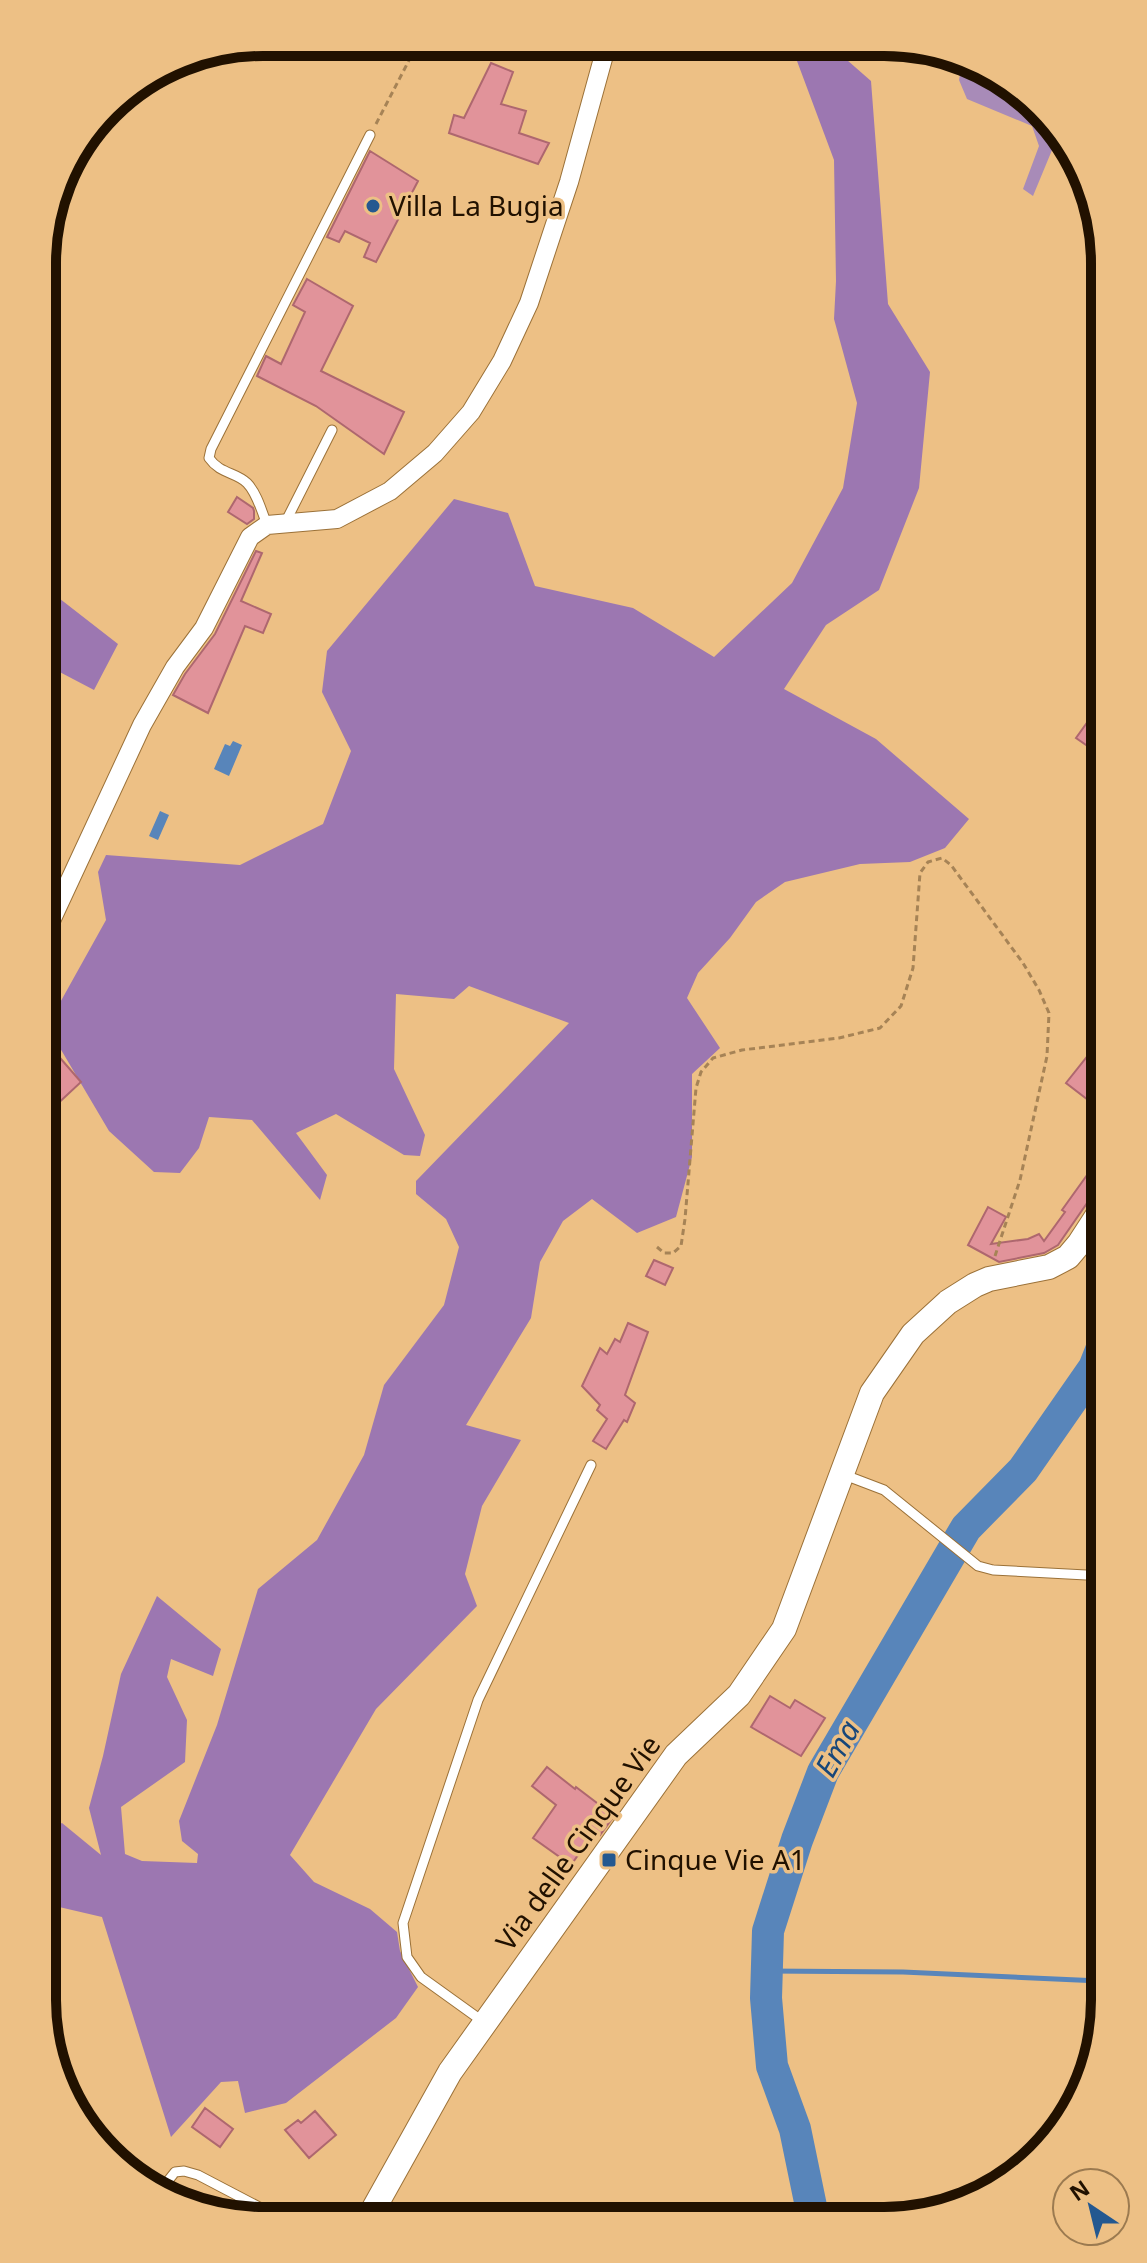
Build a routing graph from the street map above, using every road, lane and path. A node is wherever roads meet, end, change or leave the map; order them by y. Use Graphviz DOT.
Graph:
graph roads {
  1 [pos="411,56"];
  2 [pos="604,56"];
  3 [pos="370,135"];
  4 [pos="332,430"];
  5 [pos="276,524"];
  6 [pos="56,910"];
  7 [pos="1091,1226"];
  8 [pos="657,1247"];
  9 [pos="989,1279"];
  10 [pos="591,1465"];
  11 [pos="842,1474"];
  12 [pos="1091,1575"];
  13 [pos="485,2023"];
  14 [pos="167,2183"];
  15 [pos="258,2207"];
  16 [pos="375,2207"];
  1 -- 3 [label="path"];
  2 -- 5 [label="street"];
  3 -- 5 [label="lane"];
  4 -- 5 [label="lane"];
  5 -- 6 [label="street"];
  7 -- 9 [label="street, Via delle Cinque Vie"];
  8 -- 9 [label="path"];
  9 -- 11 [label="street, Via delle Cinque Vie"];
  10 -- 13 [label="lane"];
  11 -- 12 [label="lane"];
  11 -- 13 [label="street, Via delle Cinque Vie"];
  13 -- 16 [label="street, Via delle Cinque Vie"];
  14 -- 15 [label="lane"];
}
